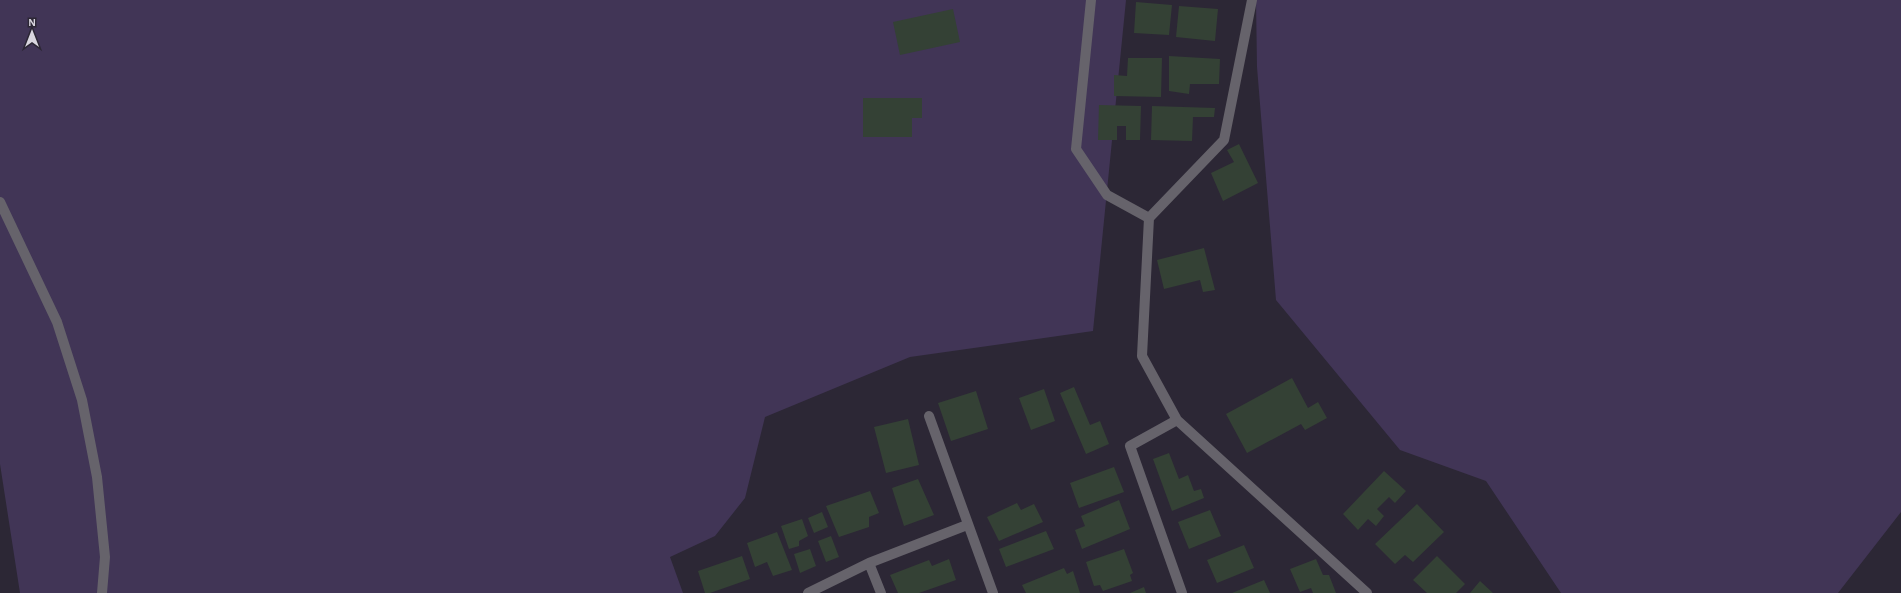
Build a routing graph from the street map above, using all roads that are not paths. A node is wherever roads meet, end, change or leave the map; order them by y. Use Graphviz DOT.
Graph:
graph roads {
  1 [pos="1091,0"];
  2 [pos="1252,0"];
  3 [pos="0,202"];
  4 [pos="1149,218"];
  5 [pos="929,416"];
  6 [pos="1177,420"];
  7 [pos="967,525"];
  8 [pos="869,563"];
  9 [pos="102,593"];
  10 [pos="808,593"];
  11 [pos="881,593"];
  12 [pos="993,593"];
  13 [pos="1182,593"];
  14 [pos="1367,593"];
  1 -- 4 [label="street"];
  2 -- 4 [label="street"];
  3 -- 9 [label="street"];
  4 -- 6 [label="street"];
  5 -- 7 [label="street"];
  6 -- 13 [label="street"];
  6 -- 14 [label="street"];
  7 -- 8 [label="street"];
  7 -- 12 [label="street"];
  8 -- 10 [label="street"];
  8 -- 11 [label="street"];
}
